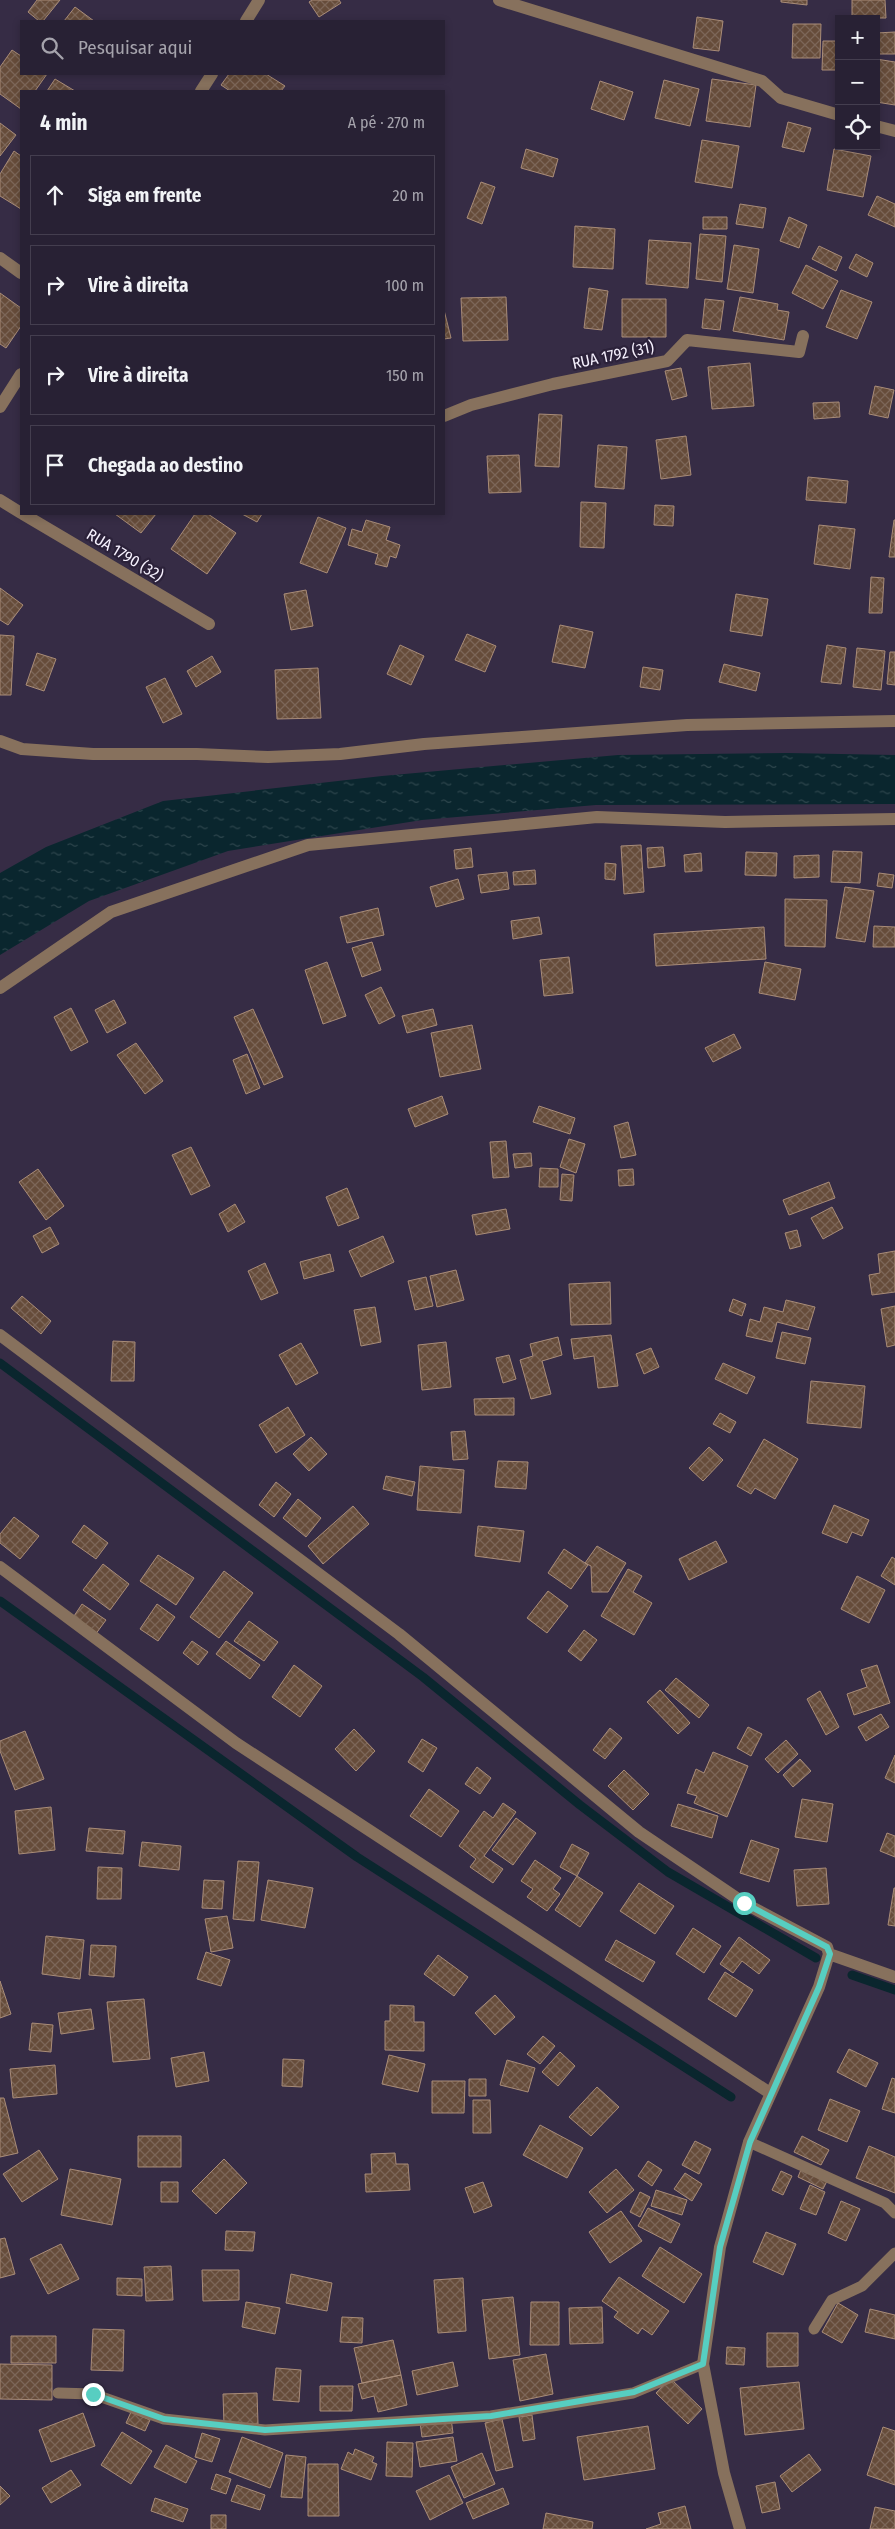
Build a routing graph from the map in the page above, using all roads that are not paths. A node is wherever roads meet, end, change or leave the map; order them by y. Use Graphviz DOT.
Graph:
graph roads {
  1 [pos="259,0"];
  2 [pos="499,0"];
  3 [pos="247,20"];
  4 [pos="211,75"];
  5 [pos="202,90"];
  6 [pos="835,114"];
  7 [pos="880,127"];
  8 [pos="895,131"];
  9 [pos="0,258"];
  10 [pos="20,272"];
  11 [pos="803,336"];
  12 [pos="20,376"];
  13 [pos="0,407"];
  14 [pos="445,416"];
  15 [pos="0,500"];
  16 [pos="20,512"];
  17 [pos="25,515"];
  18 [pos="209,624"];
  19 [pos="895,721"];
  20 [pos="0,741"];
  21 [pos="895,819"];
  22 [pos="0,988"];
  23 [pos="0,1335"];
  24 [pos="0,1568"];
  25 [pos="830,1954"];
  26 [pos="895,1977"];
  27 [pos="770,2093"];
  28 [pos="750,2142"];
  29 [pos="895,2212"];
  30 [pos="895,2253"];
  31 [pos="814,2329"];
  32 [pos="703,2364"];
  33 [pos="58,2393"];
  34 [pos="740,2529"];
  1 -- 3 [label="street"];
  2 -- 6 [label="street"];
  4 -- 5 [label="street"];
  7 -- 8 [label="street"];
  9 -- 10 [label="street"];
  11 -- 14 [label="street, RUA 1792 (31)"];
  12 -- 13 [label="street"];
  15 -- 16 [label="street, RUA 1790 (32)"];
  17 -- 18 [label="street, RUA 1790 (32)"];
  19 -- 20 [label="street"];
  21 -- 22 [label="street"];
  23 -- 25 [label="street"];
  24 -- 27 [label="street"];
  25 -- 26 [label="street"];
  25 -- 27 [label="street"];
  27 -- 28 [label="street"];
  28 -- 29 [label="lane"];
  28 -- 32 [label="street"];
  30 -- 31 [label="lane"];
  32 -- 33 [label="lane"];
  32 -- 34 [label="street"];
}
